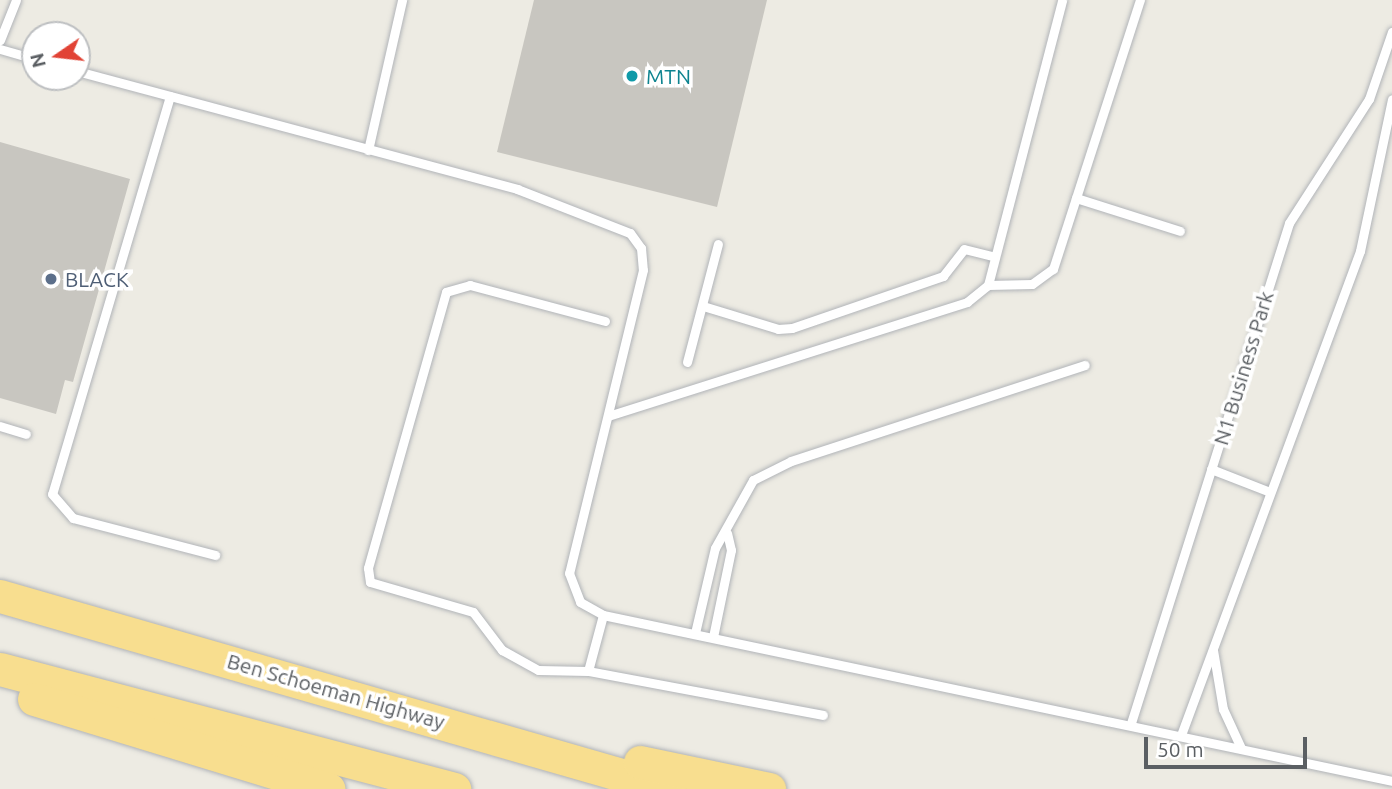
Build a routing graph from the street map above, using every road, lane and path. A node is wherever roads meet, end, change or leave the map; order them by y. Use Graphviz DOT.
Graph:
graph roads {
  1 [pos="16,0"];
  2 [pos="402,0"];
  3 [pos="1062,0"];
  4 [pos="1140,0"];
  5 [pos="1392,32"];
  6 [pos="0,40"];
  7 [pos="0,50"];
  8 [pos="21,55"];
  9 [pos="91,75"];
  10 [pos="170,96"];
  11 [pos="1392,99"];
  12 [pos="368,150"];
  13 [pos="1076,198"];
  14 [pos="1180,231"];
  15 [pos="718,244"];
  16 [pos="995,257"];
  17 [pos="988,285"];
  18 [pos="703,306"];
  19 [pos="605,321"];
  20 [pos="687,362"];
  21 [pos="1085,365"];
  22 [pos="608,416"];
  23 [pos="0,426"];
  24 [pos="26,434"];
  25 [pos="1211,469"];
  26 [pos="1270,492"];
  27 [pos="727,533"];
  28 [pos="215,555"];
  29 [pos="0,596"];
  30 [pos="603,615"];
  31 [pos="695,633"];
  32 [pos="713,637"];
  33 [pos="1213,648"];
  34 [pos="0,669"];
  35 [pos="588,671"];
  36 [pos="0,686"];
  37 [pos="823,715"];
  38 [pos="1131,723"];
  39 [pos="1181,735"];
  40 [pos="1241,748"];
  41 [pos="547,754"];
  42 [pos="1392,781"];
  43 [pos="330,789"];
  44 [pos="454,789"];
  45 [pos="670,789"];
  46 [pos="769,789"];
  1 -- 6 [label="lane"];
  2 -- 12 [label="lane"];
  3 -- 16 [label="lane"];
  4 -- 13 [label="lane"];
  5 -- 25 [label="lane, N1 Business Park"];
  7 -- 8 [label="lane"];
  9 -- 10 [label="lane"];
  10 -- 12 [label="lane"];
  10 -- 28 [label="lane"];
  11 -- 26 [label="lane"];
  12 -- 22 [label="lane"];
  13 -- 14 [label="lane"];
  13 -- 17 [label="lane"];
  15 -- 18 [label="lane"];
  16 -- 17 [label="lane"];
  16 -- 18 [label="lane"];
  17 -- 22 [label="lane"];
  18 -- 20 [label="lane"];
  19 -- 35 [label="lane"];
  21 -- 27 [label="lane"];
  22 -- 30 [label="lane"];
  23 -- 24 [label="lane"];
  25 -- 26 [label="lane"];
  25 -- 38 [label="lane, N1 Business Park"];
  26 -- 33 [label="lane"];
  27 -- 31 [label="lane"];
  27 -- 32 [label="lane"];
  29 -- 41 [label="highway, Ben Schoeman Highway"];
  30 -- 31 [label="lane"];
  30 -- 35 [label="lane"];
  31 -- 32 [label="lane"];
  32 -- 38 [label="lane"];
  33 -- 39 [label="lane"];
  33 -- 40 [label="lane"];
  34 -- 44 [label="highway"];
  35 -- 37 [label="lane"];
  36 -- 43 [label="highway"];
  38 -- 39 [label="lane"];
  39 -- 40 [label="lane"];
  40 -- 42 [label="lane"];
  41 -- 45 [label="highway, Ben Schoeman Highway"];
  41 -- 46 [label="highway"];
}
